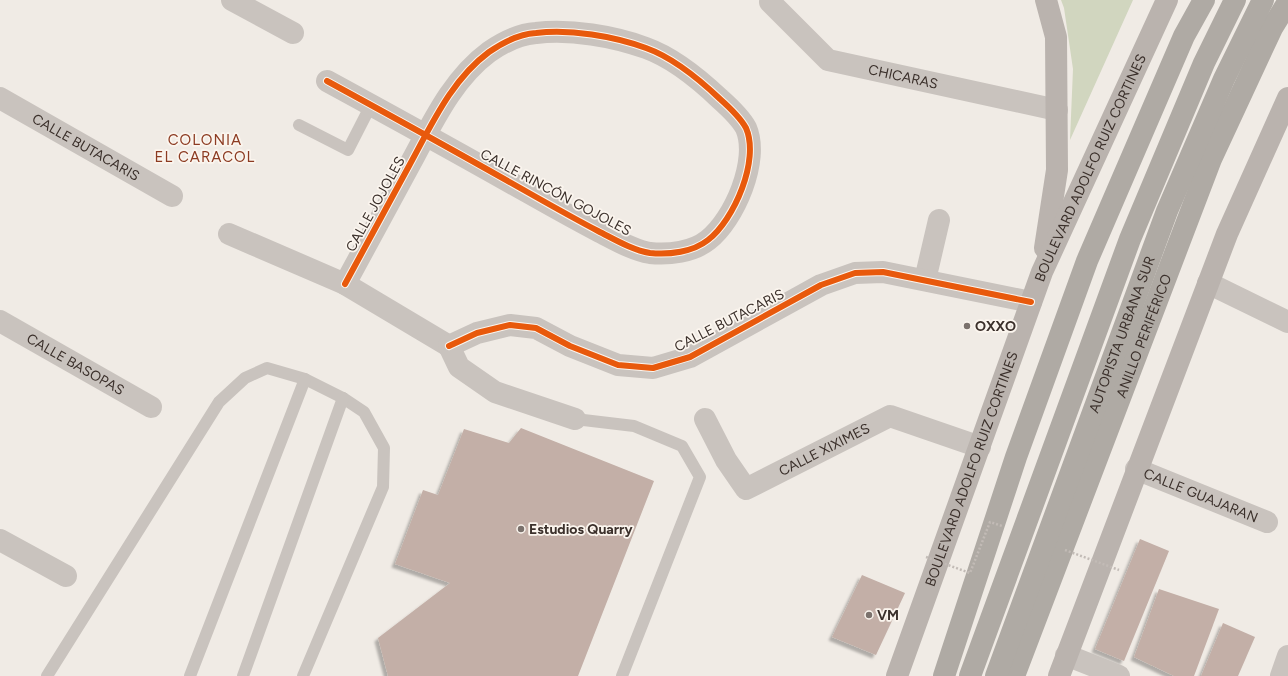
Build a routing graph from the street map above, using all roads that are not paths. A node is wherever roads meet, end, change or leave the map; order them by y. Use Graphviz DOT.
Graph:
graph roads {
  1 [pos="232,0"];
  2 [pos="1046,0"];
  3 [pos="1167,0"];
  4 [pos="1204,0"];
  5 [pos="1235,0"];
  6 [pos="1263,0"];
  7 [pos="770,2"];
  8 [pos="1288,2"];
  9 [pos="293,33"];
  10 [pos="327,81"];
  11 [pos="0,98"];
  12 [pos="371,105"];
  13 [pos="1286,108"];
  14 [pos="1057,110"];
  15 [pos="299,125"];
  16 [pos="426,135"];
  17 [pos="172,196"];
  18 [pos="939,220"];
  19 [pos="229,234"];
  20 [pos="1042,272"];
  21 [pos="925,280"];
  22 [pos="1208,283"];
  23 [pos="345,284"];
  24 [pos="1031,302"];
  25 [pos="0,321"];
  26 [pos="1288,322"];
  27 [pos="449,346"];
  28 [pos="304,379"];
  29 [pos="343,398"];
  30 [pos="151,407"];
  31 [pos="575,419"];
  32 [pos="705,419"];
  33 [pos="980,447"];
  34 [pos="1136,469"];
  35 [pos="1267,522"];
  36 [pos="0,540"];
  37 [pos="66,576"];
  38 [pos="1066,655"];
  39 [pos="1288,656"];
  40 [pos="47,676"];
  41 [pos="190,676"];
  42 [pos="243,676"];
  43 [pos="303,676"];
  44 [pos="622,676"];
  45 [pos="897,676"];
  46 [pos="944,676"];
  47 [pos="970,676"];
  48 [pos="996,676"];
  49 [pos="1014,676"];
  50 [pos="1059,676"];
  51 [pos="1119,676"];
  52 [pos="1281,676"];
  1 -- 9 [label="street"];
  2 -- 14 [label="main road"];
  3 -- 20 [label="main road, BOULEVARD ADOLFO RUIZ CORTINES"];
  4 -- 46 [label="highway"];
  5 -- 47 [label="highway, AUTOPISTA URBANA SUR, bridge"];
  6 -- 48 [label="highway, AUTOPISTA URBANA SUR, bridge"];
  7 -- 14 [label="street, CHICARAS"];
  8 -- 49 [label="highway, ANILLO PERIFÉRICO"];
  10 -- 12 [label="street"];
  11 -- 17 [label="street, CALLE BUTACARIS"];
  12 -- 15 [label="lane"];
  12 -- 16 [label="street"];
  13 -- 22 [label="main road"];
  14 -- 20 [label="main road"];
  16 -- 16 [label="street, CALLE RINCÓN GOJOLES"];
  16 -- 23 [label="street, CALLE JOJOLES"];
  18 -- 21 [label="street"];
  19 -- 23 [label="street"];
  20 -- 24 [label="main road, BOULEVARD ADOLFO RUIZ CORTINES"];
  21 -- 24 [label="street, CALLE BUTACARIS"];
  21 -- 27 [label="street, CALLE BUTACARIS"];
  22 -- 26 [label="street"];
  22 -- 34 [label="main road"];
  23 -- 27 [label="street"];
  24 -- 33 [label="main road, BOULEVARD ADOLFO RUIZ CORTINES"];
  25 -- 30 [label="street, CALLE BASOPAS"];
  27 -- 31 [label="street"];
  28 -- 29 [label="lane"];
  28 -- 40 [label="lane"];
  28 -- 41 [label="lane"];
  29 -- 42 [label="lane"];
  29 -- 43 [label="lane"];
  31 -- 44 [label="lane"];
  32 -- 33 [label="street, CALLE XIXIMES"];
  33 -- 45 [label="main road, BOULEVARD ADOLFO RUIZ CORTINES"];
  34 -- 35 [label="street, CALLE GUAJARAN"];
  34 -- 38 [label="main road"];
  36 -- 37 [label="street"];
  38 -- 50 [label="main road"];
  38 -- 51 [label="street"];
  39 -- 52 [label="street"];
}
